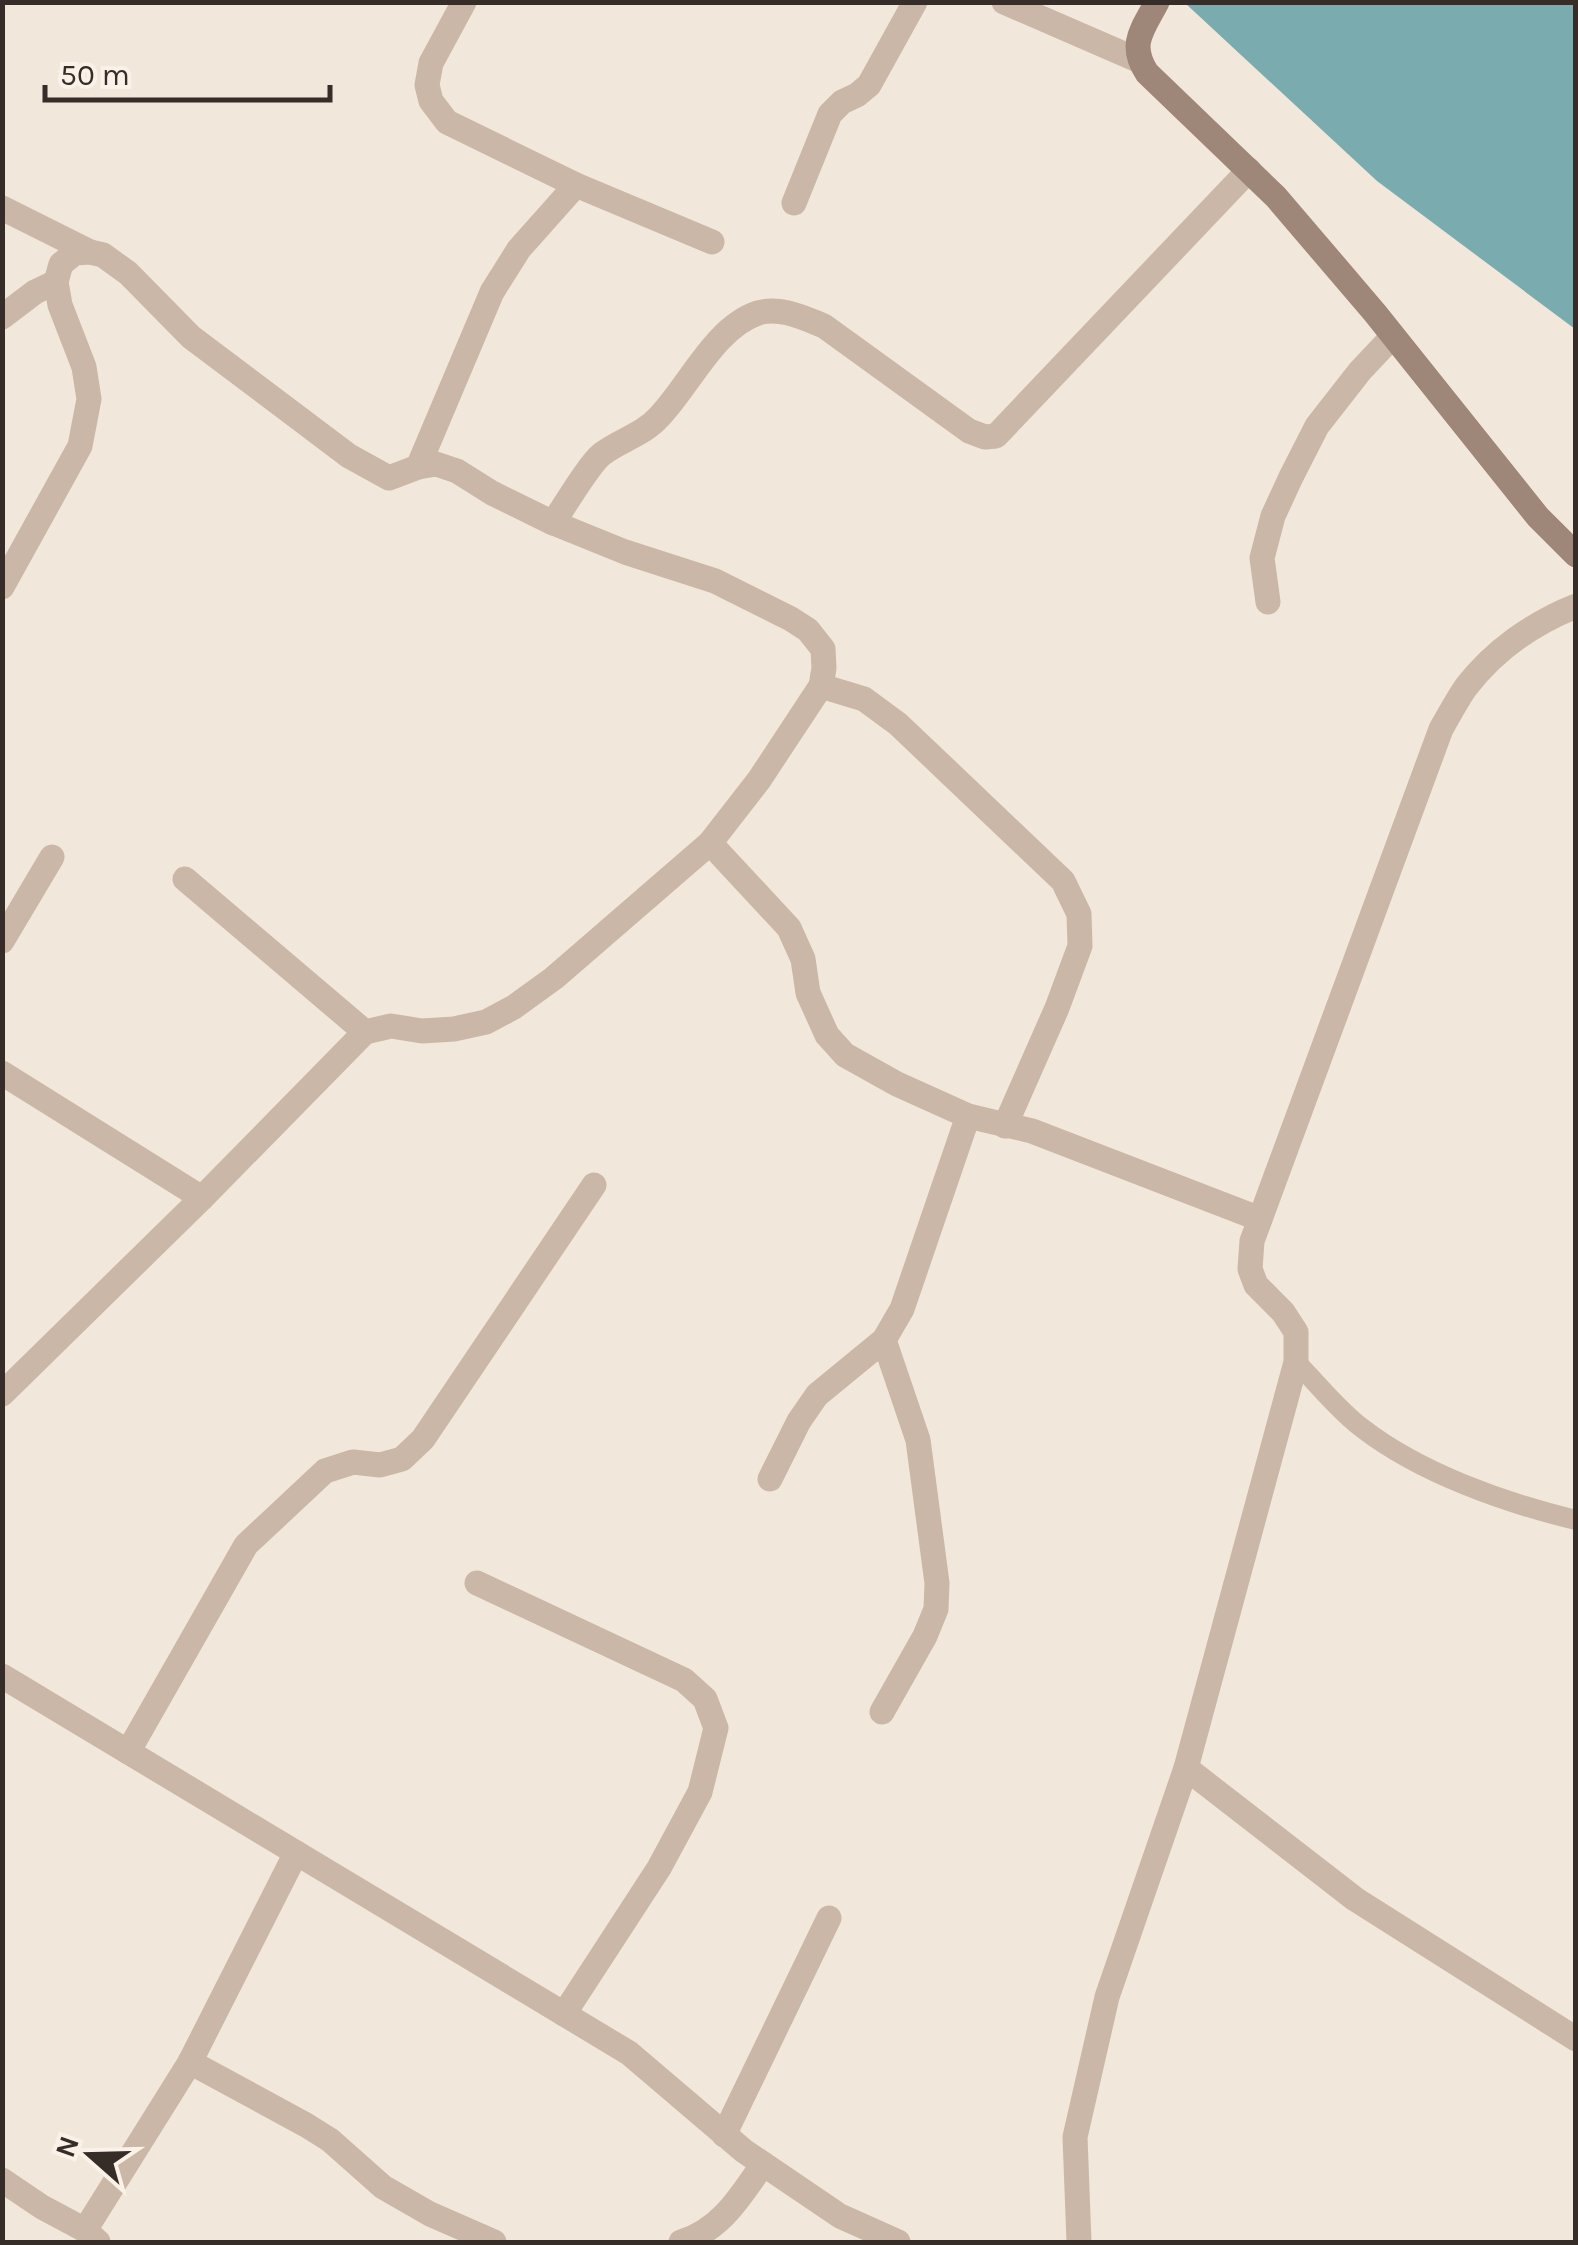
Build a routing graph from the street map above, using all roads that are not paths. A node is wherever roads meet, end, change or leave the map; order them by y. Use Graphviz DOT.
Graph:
graph roads {
  1 [pos="464,2"];
  2 [pos="916,2"];
  3 [pos="1004,2"];
  4 [pos="1153,11"];
  5 [pos="1140,61"];
  6 [pos="1249,170"];
  7 [pos="576,185"];
  8 [pos="794,202"];
  9 [pos="2,208"];
  10 [pos="712,242"];
  11 [pos="90,252"];
  12 [pos="56,282"];
  13 [pos="2,316"];
  14 [pos="1393,336"];
  15 [pos="418,466"];
  16 [pos="553,523"];
  17 [pos="1576,555"];
  18 [pos="2,587"];
  19 [pos="1268,602"];
  20 [pos="1576,606"];
  21 [pos="820,686"];
  22 [pos="710,843"];
  23 [pos="52,857"];
  24 [pos="185,878"];
  25 [pos="2,941"];
  26 [pos="365,1032"];
  27 [pos="2,1073"];
  28 [pos="968,1116"];
  29 [pos="1005,1126"];
  30 [pos="594,1186"];
  31 [pos="202,1198"];
  32 [pos="1260,1219"];
  33 [pos="884,1340"];
  34 [pos="1296,1362"];
  35 [pos="4,1389"];
  36 [pos="770,1479"];
  37 [pos="1576,1520"];
  38 [pos="477,1583"];
  39 [pos="2,1676"];
  40 [pos="882,1712"];
  41 [pos="128,1752"];
  42 [pos="1186,1768"];
  43 [pos="296,1854"];
  44 [pos="829,1918"];
  45 [pos="564,2014"];
  46 [pos="1576,2039"];
  47 [pos="190,2062"];
  48 [pos="724,2135"];
  49 [pos="763,2164"];
  50 [pos="2,2180"];
  51 [pos="92,2236"];
  52 [pos="494,2242"];
  53 [pos="681,2242"];
  54 [pos="898,2242"];
  55 [pos="1079,2242"];
  1 -- 7 [label="street"];
  2 -- 8 [label="street"];
  3 -- 5 [label="street"];
  4 -- 5 [label="street"];
  5 -- 6 [label="street"];
  6 -- 14 [label="street"];
  6 -- 16 [label="street"];
  7 -- 10 [label="street"];
  7 -- 15 [label="street"];
  9 -- 11 [label="street"];
  11 -- 12 [label="street"];
  11 -- 15 [label="street"];
  12 -- 13 [label="street"];
  12 -- 18 [label="street"];
  14 -- 17 [label="street"];
  14 -- 19 [label="street"];
  15 -- 16 [label="street"];
  16 -- 21 [label="street"];
  20 -- 32 [label="street"];
  21 -- 22 [label="street"];
  21 -- 29 [label="street"];
  22 -- 26 [label="street"];
  22 -- 28 [label="street"];
  23 -- 25 [label="street"];
  24 -- 26 [label="street"];
  26 -- 31 [label="street"];
  27 -- 31 [label="street"];
  28 -- 29 [label="street"];
  28 -- 33 [label="street"];
  29 -- 32 [label="street"];
  30 -- 41 [label="street"];
  31 -- 35 [label="street"];
  32 -- 34 [label="street"];
  33 -- 36 [label="street"];
  33 -- 40 [label="street"];
  34 -- 37 [label="lane"];
  34 -- 42 [label="street"];
  38 -- 45 [label="street"];
  39 -- 41 [label="street"];
  41 -- 43 [label="street"];
  42 -- 46 [label="street"];
  42 -- 55 [label="street"];
  43 -- 45 [label="street"];
  43 -- 47 [label="street"];
  44 -- 48 [label="street"];
  45 -- 48 [label="street"];
  47 -- 51 [label="street"];
  47 -- 52 [label="street"];
  48 -- 49 [label="street"];
  49 -- 53 [label="street"];
  49 -- 54 [label="street"];
  50 -- 51 [label="street"];
}
